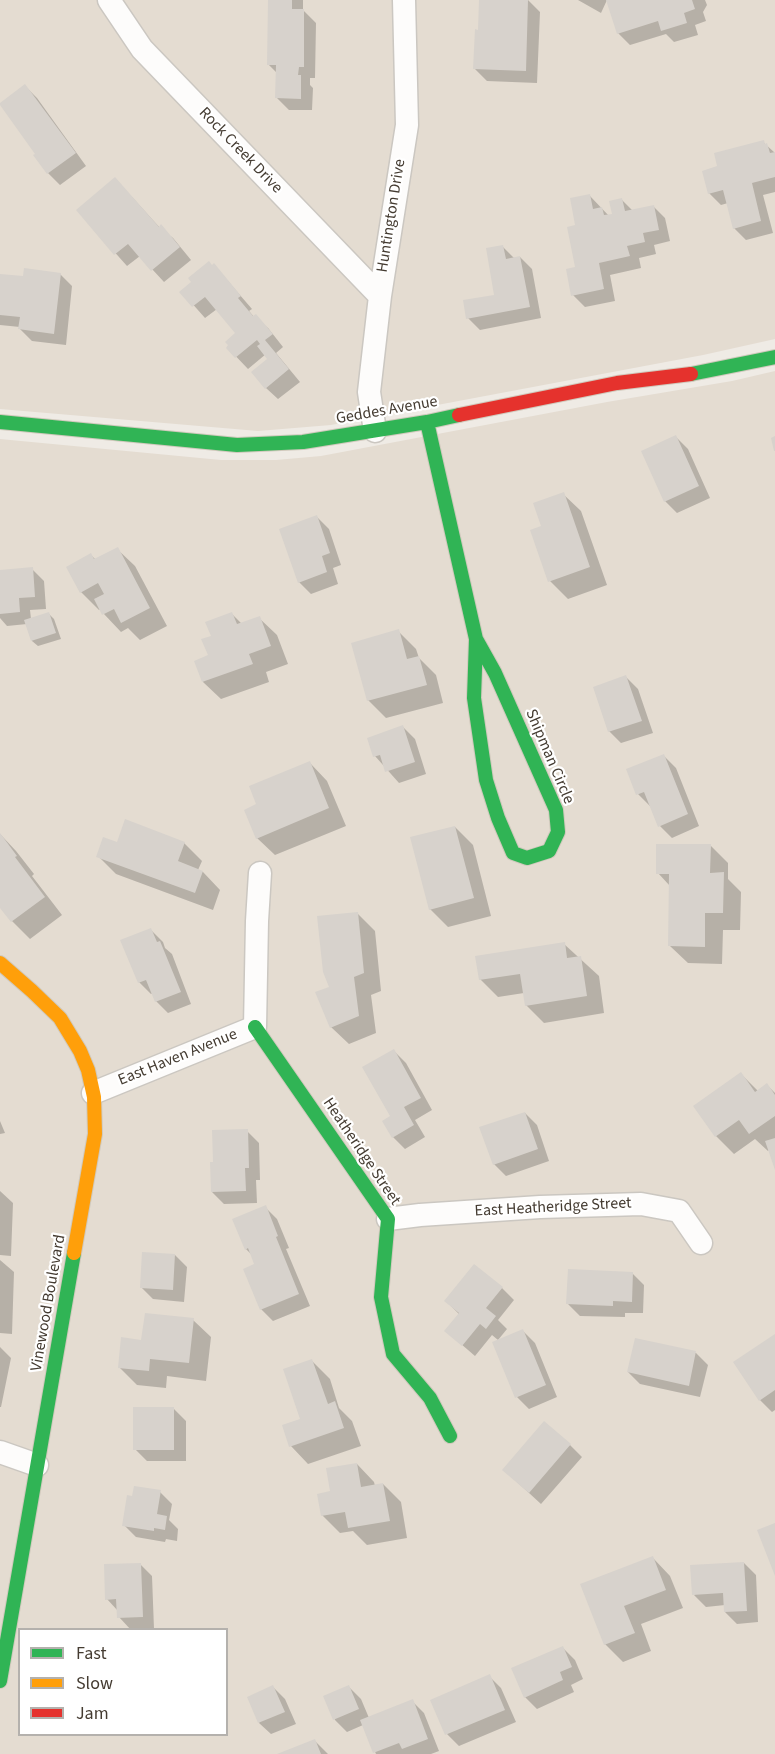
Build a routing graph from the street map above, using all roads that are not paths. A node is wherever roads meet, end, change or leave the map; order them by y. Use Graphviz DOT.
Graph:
graph roads {
  1 [pos="109,0"];
  2 [pos="404,0"];
  3 [pos="380,296"];
  4 [pos="775,357"];
  5 [pos="0,422"];
  6 [pos="427,422"];
  7 [pos="375,431"];
  8 [pos="476,639"];
  9 [pos="260,873"];
  10 [pos="0,963"];
  11 [pos="255,1027"];
  12 [pos="93,1094"];
  13 [pos="388,1220"];
  14 [pos="701,1243"];
  15 [pos="450,1436"];
  16 [pos="0,1452"];
  17 [pos="37,1465"];
  18 [pos="0,1681"];
  1 -- 3 [label="street, Rock Creek Drive"];
  2 -- 3 [label="street, Huntington Drive"];
  3 -- 7 [label="street, Huntington Drive"];
  4 -- 6 [label="street, Geddes Avenue"];
  5 -- 7 [label="street, Geddes Avenue"];
  6 -- 7 [label="street, Geddes Avenue"];
  6 -- 8 [label="street, Shipman Circle"];
  8 -- 8 [label="street, Shipman Circle"];
  9 -- 11 [label="street, East Haven Avenue"];
  10 -- 12 [label="street, Vinewood Boulevard"];
  11 -- 12 [label="street, East Haven Avenue"];
  11 -- 13 [label="street, Heatheridge Street"];
  12 -- 17 [label="street, Vinewood Boulevard"];
  13 -- 14 [label="street, East Heatheridge Street"];
  13 -- 15 [label="street, Heatheridge Street"];
  16 -- 17 [label="street"];
  17 -- 18 [label="street, Vinewood Boulevard"];
}
